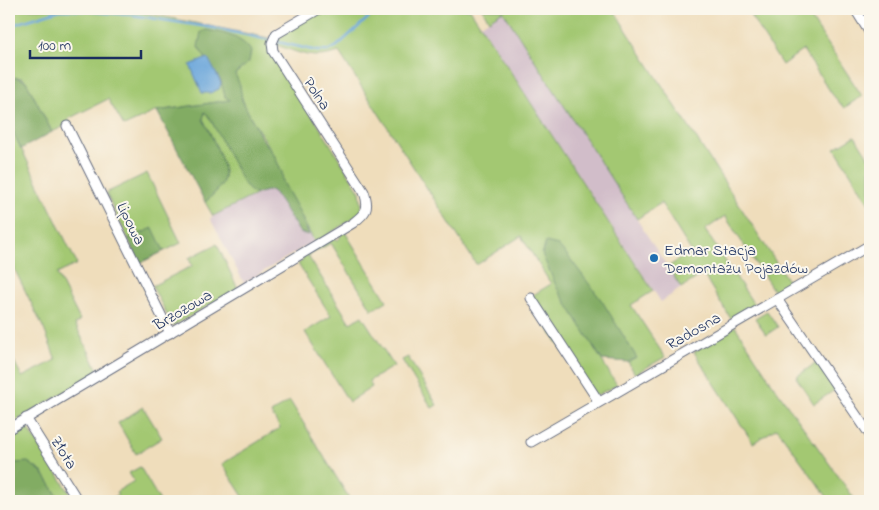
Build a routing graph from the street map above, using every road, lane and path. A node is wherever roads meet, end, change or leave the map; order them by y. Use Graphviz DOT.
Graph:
graph roads {
  1 [pos="319,9"];
  2 [pos="855,9"];
  3 [pos="870,34"];
  4 [pos="68,126"];
  5 [pos="367,210"];
  6 [pos="870,245"];
  7 [pos="531,298"];
  8 [pos="777,299"];
  9 [pos="170,334"];
  10 [pos="598,402"];
  11 [pos="26,418"];
  12 [pos="9,428"];
  13 [pos="870,435"];
  14 [pos="531,442"];
  15 [pos="78,501"];
  1 -- 5 [label="street, Polna"];
  2 -- 3 [label="street"];
  4 -- 9 [label="street, Lipowa"];
  5 -- 9 [label="street, Brzozowa"];
  6 -- 8 [label="street, Radosna"];
  7 -- 10 [label="street"];
  8 -- 10 [label="street, Radosna"];
  8 -- 13 [label="street"];
  9 -- 11 [label="street, Brzozowa"];
  10 -- 14 [label="street, Radosna"];
  11 -- 12 [label="street, Brzozowa"];
  11 -- 15 [label="street, Złota"];
}
